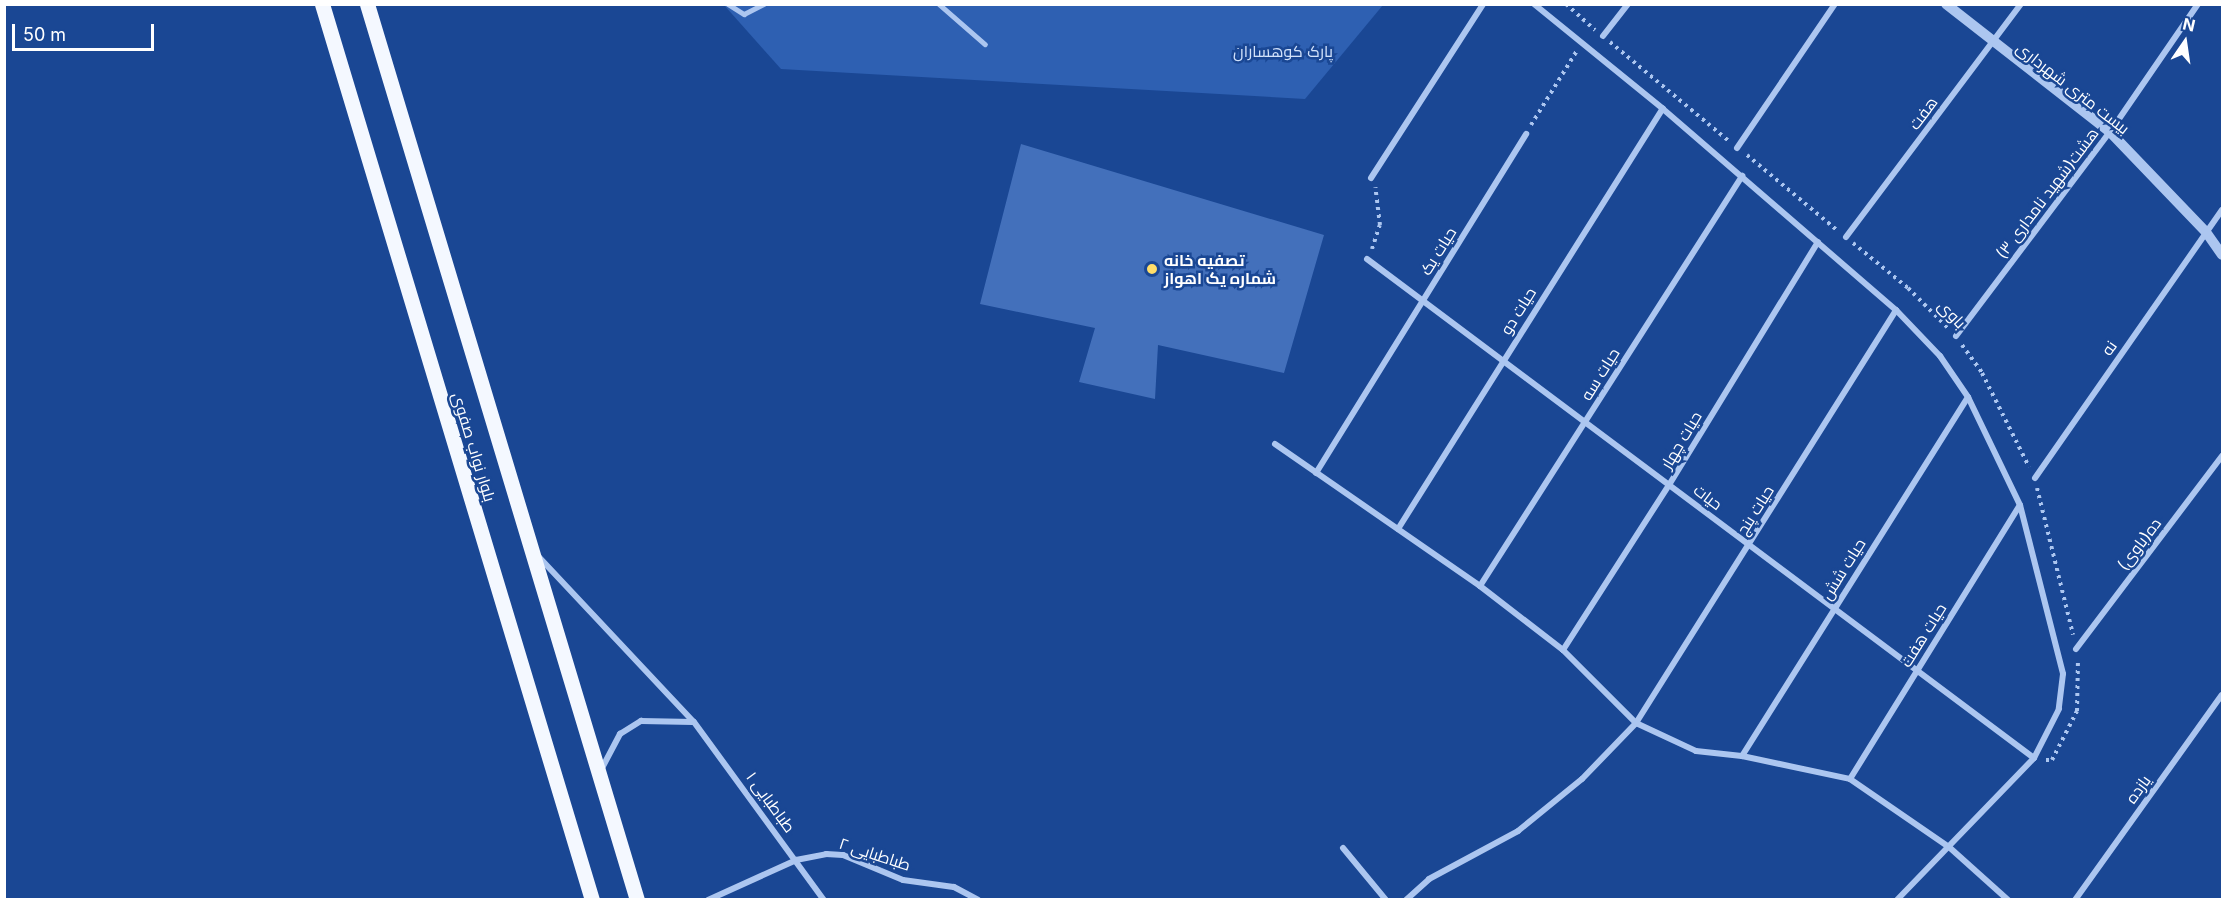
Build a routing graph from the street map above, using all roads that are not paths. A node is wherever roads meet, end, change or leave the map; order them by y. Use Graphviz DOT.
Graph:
graph roads {
  1 [pos="322,4"];
  2 [pos="367,4"];
  3 [pos="728,4"];
  4 [pos="764,4"];
  5 [pos="939,4"];
  6 [pos="1483,4"];
  7 [pos="1533,4"];
  8 [pos="1628,4"];
  9 [pos="1835,4"];
  10 [pos="1946,4"];
  11 [pos="2021,4"];
  12 [pos="2198,4"];
  13 [pos="1603,36"];
  14 [pos="984,44"];
  15 [pos="1993,44"];
  16 [pos="1663,109"];
  17 [pos="2110,132"];
  18 [pos="1526,134"];
  19 [pos="1737,148"];
  20 [pos="1742,176"];
  21 [pos="1371,178"];
  22 [pos="2223,210"];
  23 [pos="2206,232"];
  24 [pos="1846,237"];
  25 [pos="1818,242"];
  26 [pos="2223,255"];
  27 [pos="1366,259"];
  28 [pos="1423,301"];
  29 [pos="1896,310"];
  30 [pos="1956,336"];
  31 [pos="1503,361"];
  32 [pos="1968,397"];
  33 [pos="1585,422"];
  34 [pos="1275,444"];
  35 [pos="2223,456"];
  36 [pos="1316,472"];
  37 [pos="2035,478"];
  38 [pos="1669,485"];
  39 [pos="2020,505"];
  40 [pos="1398,529"];
  41 [pos="1749,545"];
  42 [pos="530,547"];
  43 [pos="1480,586"];
  44 [pos="1834,609"];
  45 [pos="2076,649"];
  46 [pos="1563,650"];
  47 [pos="1917,670"];
  48 [pos="2223,694"];
  49 [pos="694,722"];
  50 [pos="1636,723"];
  51 [pos="1742,756"];
  52 [pos="2034,758"];
  53 [pos="1850,779"];
  54 [pos="598,780"];
  55 [pos="1949,847"];
  56 [pos="1343,848"];
  57 [pos="796,860"];
  58 [pos="592,900"];
  59 [pos="637,900"];
  60 [pos="708,900"];
  61 [pos="824,900"];
  62 [pos="978,900"];
  63 [pos="1386,900"];
  64 [pos="1406,900"];
  65 [pos="1897,900"];
  66 [pos="2008,900"];
  67 [pos="2075,900"];
  1 -- 58 [label="main road, بلوار نواب صفوی"];
  2 -- 42 [label="main road, بلوار نواب صفوی"];
  3 -- 4 [label="lane"];
  5 -- 14 [label="lane"];
  6 -- 21 [label="street"];
  7 -- 16 [label="street"];
  8 -- 13 [label="street"];
  9 -- 19 [label="street"];
  10 -- 15 [label="street, بیست متری شهرداری"];
  11 -- 15 [label="street, هفت"];
  12 -- 17 [label="street, هشت(شهید نامداری ۳)"];
  15 -- 17 [label="street, بیست متری شهرداری"];
  15 -- 24 [label="street, هفت"];
  16 -- 20 [label="street"];
  16 -- 31 [label="street, حیات دو"];
  17 -- 23 [label="street, بیست متری شهرداری"];
  17 -- 30 [label="street, هشت(شهید نامداری ۳)"];
  18 -- 28 [label="street, حیات یک"];
  20 -- 25 [label="street"];
  20 -- 33 [label="street, حیات سه"];
  22 -- 23 [label="street, نه"];
  23 -- 26 [label="street, بیست متری شهرداری"];
  23 -- 37 [label="street, نه"];
  25 -- 29 [label="street"];
  25 -- 38 [label="street, حیات چهار"];
  27 -- 28 [label="street, حیات"];
  28 -- 31 [label="street, حیات"];
  28 -- 36 [label="street, حیات یک"];
  29 -- 32 [label="street"];
  29 -- 41 [label="street, حیات پنج"];
  31 -- 33 [label="street, حیات"];
  31 -- 40 [label="street, حیات دو"];
  32 -- 39 [label="street"];
  32 -- 44 [label="street, حیات شش"];
  33 -- 38 [label="street, حیات"];
  33 -- 43 [label="street, حیات سه"];
  34 -- 36 [label="street"];
  35 -- 45 [label="street, ده(باوی)"];
  36 -- 40 [label="street"];
  38 -- 41 [label="street, حیات"];
  38 -- 46 [label="street, حیات چهار"];
  39 -- 47 [label="street, حیات هفت"];
  39 -- 52 [label="street"];
  40 -- 43 [label="street"];
  41 -- 44 [label="street, حیات"];
  41 -- 50 [label="street, حیات پنج"];
  42 -- 49 [label="street, طباطبایی ۱"];
  42 -- 54 [label="main road, بلوار نواب صفوی"];
  43 -- 46 [label="street"];
  44 -- 47 [label="street, حیات"];
  44 -- 51 [label="street, حیات شش"];
  46 -- 50 [label="street"];
  47 -- 52 [label="street, حیات"];
  47 -- 53 [label="street, حیات هفت"];
  48 -- 67 [label="street, یازده"];
  49 -- 54 [label="street"];
  49 -- 57 [label="street, طباطبایی ۱"];
  50 -- 51 [label="street"];
  50 -- 64 [label="street, حیات پنج"];
  51 -- 53 [label="street"];
  52 -- 55 [label="street"];
  53 -- 55 [label="street"];
  54 -- 59 [label="main road, بلوار نواب صفوی"];
  55 -- 65 [label="street"];
  55 -- 66 [label="street"];
  56 -- 63 [label="street"];
  57 -- 60 [label="street, طباطبایی ۲"];
  57 -- 61 [label="street, طباطبایی ۱"];
  57 -- 62 [label="street, طباطبایی ۲"];
}
